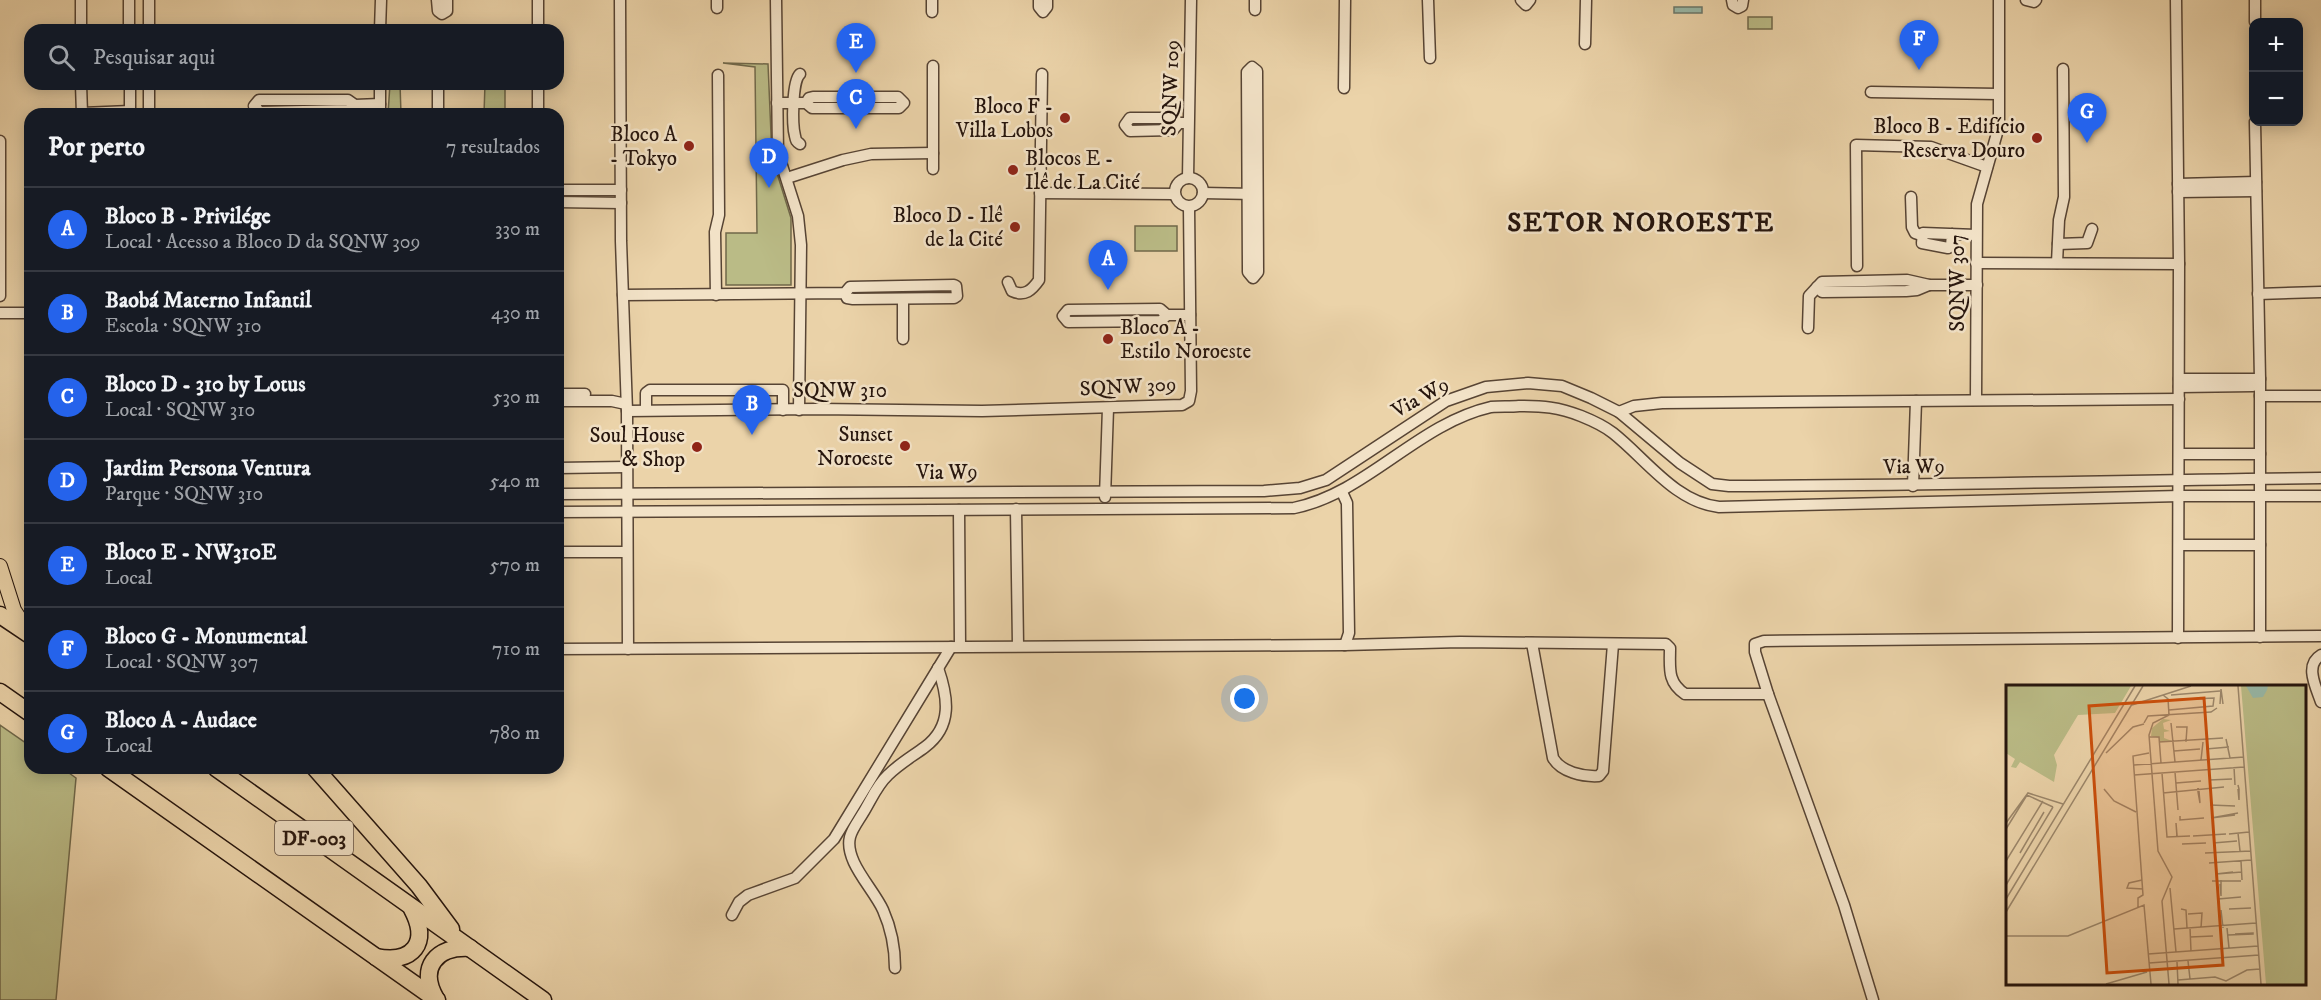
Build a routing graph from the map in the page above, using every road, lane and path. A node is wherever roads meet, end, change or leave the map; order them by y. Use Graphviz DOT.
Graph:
graph roads {
  1 [pos="81,0"];
  2 [pos="129,0"];
  3 [pos="149,0"];
  4 [pos="381,0"];
  5 [pos="437,0"];
  6 [pos="447,0"];
  7 [pos="538,0"];
  8 [pos="620,0"];
  9 [pos="776,0"];
  10 [pos="932,0"];
  11 [pos="1039,0"];
  12 [pos="1047,0"];
  13 [pos="1191,0"];
  14 [pos="1345,0"];
  15 [pos="1428,0"];
  16 [pos="1521,0"];
  17 [pos="1530,0"];
  18 [pos="1586,0"];
  19 [pos="1732,0"];
  20 [pos="1743,0"];
  21 [pos="2000,0"];
  22 [pos="2026,0"];
  23 [pos="2036,0"];
  24 [pos="2176,0"];
  25 [pos="2255,0"];
  26 [pos="932,12"];
  27 [pos="2255,18"];
  28 [pos="81,24"];
  29 [pos="129,24"];
  30 [pos="149,24"];
  31 [pos="380,24"];
  32 [pos="538,24"];
  33 [pos="1585,44"];
  34 [pos="1430,58"];
  35 [pos="933,66"];
  36 [pos="2063,69"];
  37 [pos="800,74"];
  38 [pos="1042,74"];
  39 [pos="718,75"];
  40 [pos="1344,88"];
  41 [pos="81,90"];
  42 [pos="130,90"];
  43 [pos="149,90"];
  44 [pos="380,90"];
  45 [pos="438,90"];
  46 [pos="538,90"];
  47 [pos="1871,92"];
  48 [pos="1998,94"];
  49 [pos="777,103"];
  50 [pos="794,103"];
  51 [pos="806,103"];
  52 [pos="82,108"];
  53 [pos="130,108"];
  54 [pos="149,108"];
  55 [pos="256,108"];
  56 [pos="362,108"];
  57 [pos="380,108"];
  58 [pos="438,108"];
  59 [pos="538,108"];
  60 [pos="2255,126"];
  61 [pos="0,141"];
  62 [pos="800,144"];
  63 [pos="933,153"];
  64 [pos="1988,167"];
  65 [pos="933,169"];
  66 [pos="787,178"];
  67 [pos="1188,178"];
  68 [pos="2256,186"];
  69 [pos="2178,188"];
  70 [pos="564,190"];
  71 [pos="621,190"];
  72 [pos="1040,193"];
  73 [pos="1203,193"];
  74 [pos="1174,194"];
  75 [pos="1252,194"];
  76 [pos="1911,197"];
  77 [pos="564,202"];
  78 [pos="621,203"];
  79 [pos="1189,207"];
  80 [pos="2092,230"];
  81 [pos="1976,235"];
  82 [pos="2058,244"];
  83 [pos="1976,263"];
  84 [pos="2057,263"];
  85 [pos="2179,264"];
  86 [pos="1857,266"];
  87 [pos="1008,282"];
  88 [pos="1977,285"];
  89 [pos="2321,292"];
  90 [pos="799,293"];
  91 [pos="845,293"];
  92 [pos="2258,294"];
  93 [pos="623,295"];
  94 [pos="716,295"];
  95 [pos="0,296"];
  96 [pos="903,299"];
  97 [pos="0,313"];
  98 [pos="24,313"];
  99 [pos="1167,315"];
  100 [pos="1190,315"];
  101 [pos="1808,328"];
  102 [pos="903,339"];
  103 [pos="2179,383"];
  104 [pos="2260,387"];
  105 [pos="626,390"];
  106 [pos="564,393"];
  107 [pos="2321,396"];
  108 [pos="1976,399"];
  109 [pos="2179,399"];
  110 [pos="564,401"];
  111 [pos="1916,401"];
  112 [pos="627,408"];
  113 [pos="1107,408"];
  114 [pos="646,410"];
  115 [pos="783,410"];
  116 [pos="799,410"];
  117 [pos="982,411"];
  118 [pos="1620,412"];
  119 [pos="2179,454"];
  120 [pos="2260,454"];
  121 [pos="626,467"];
  122 [pos="564,468"];
  123 [pos="2321,478"];
  124 [pos="2260,479"];
  125 [pos="2179,481"];
  126 [pos="1912,486"];
  127 [pos="1104,490"];
  128 [pos="1342,492"];
  129 [pos="564,494"];
  130 [pos="627,494"];
  131 [pos="2260,495"];
  132 [pos="2180,496"];
  133 [pos="2321,496"];
  134 [pos="1106,507"];
  135 [pos="1016,509"];
  136 [pos="959,510"];
  137 [pos="564,512"];
  138 [pos="626,513"];
  139 [pos="2179,545"];
  140 [pos="2260,545"];
  141 [pos="564,552"];
  142 [pos="627,552"];
  143 [pos="0,566"];
  144 [pos="0,615"];
  145 [pos="24,626"];
  146 [pos="24,631"];
  147 [pos="2321,636"];
  148 [pos="2260,637"];
  149 [pos="2178,638"];
  150 [pos="1532,643"];
  151 [pos="1613,644"];
  152 [pos="1018,645"];
  153 [pos="1345,645"];
  154 [pos="956,647"];
  155 [pos="564,649"];
  156 [pos="628,649"];
  157 [pos="2321,655"];
  158 [pos="938,668"];
  159 [pos="0,692"];
  160 [pos="1768,694"];
  161 [pos="2321,702"];
  162 [pos="24,709"];
  163 [pos="116,774"];
  164 [pos="224,774"];
  165 [pos="320,774"];
  166 [pos="411,908"];
  167 [pos="732,915"];
  168 [pos="465,945"];
  169 [pos="375,957"];
  170 [pos="895,968"];
  171 [pos="436,1000"];
  172 [pos="543,1000"];
  173 [pos="1873,1000"];
  1 -- 28 [label="street"];
  2 -- 29 [label="street"];
  3 -- 30 [label="street"];
  4 -- 31 [label="street"];
  5 -- 6 [label="street"];
  7 -- 32 [label="street"];
  8 -- 71 [label="street"];
  9 -- 49 [label="street"];
  10 -- 26 [label="street"];
  11 -- 12 [label="street"];
  13 -- 67 [label="street, SQNW 109"];
  14 -- 40 [label="street"];
  15 -- 34 [label="street"];
  16 -- 17 [label="street"];
  18 -- 33 [label="street"];
  19 -- 20 [label="street"];
  21 -- 48 [label="street, SQNW 307"];
  22 -- 23 [label="street"];
  24 -- 69 [label="street"];
  25 -- 27 [label="street"];
  35 -- 63 [label="street"];
  36 -- 82 [label="street"];
  37 -- 50 [label="street"];
  38 -- 72 [label="street"];
  39 -- 94 [label="street"];
  41 -- 52 [label="street"];
  42 -- 53 [label="street"];
  43 -- 54 [label="street"];
  44 -- 57 [label="street"];
  45 -- 58 [label="street"];
  46 -- 59 [label="street"];
  47 -- 48 [label="street"];
  48 -- 64 [label="street, SQNW 307"];
  49 -- 50 [label="street"];
  49 -- 66 [label="street"];
  50 -- 51 [label="street"];
  50 -- 62 [label="street"];
  51 -- 51 [label="street"];
  55 -- 56 [label="street"];
  60 -- 68 [label="street"];
  61 -- 95 [label="street"];
  63 -- 65 [label="street"];
  63 -- 66 [label="street"];
  64 -- 81 [label="street, SQNW 307"];
  64 -- 86 [label="street"];
  66 -- 90 [label="street"];
  67 -- 73 [label="street"];
  67 -- 74 [label="street"];
  68 -- 69 [label="street"];
  68 -- 92 [label="street"];
  69 -- 85 [label="street"];
  70 -- 71 [label="street"];
  71 -- 78 [label="street"];
  72 -- 74 [label="street"];
  72 -- 87 [label="street"];
  73 -- 75 [label="street"];
  73 -- 79 [label="street"];
  74 -- 79 [label="street"];
  75 -- 75 [label="street"];
  75 -- 75 [label="street"];
  76 -- 81 [label="street"];
  77 -- 78 [label="street"];
  78 -- 93 [label="street"];
  79 -- 100 [label="street, SQNW 309"];
  80 -- 82 [label="street"];
  81 -- 83 [label="street, SQNW 307"];
  82 -- 84 [label="street"];
  83 -- 84 [label="street"];
  83 -- 88 [label="street, SQNW 307"];
  84 -- 85 [label="street"];
  85 -- 103 [label="street"];
  88 -- 101 [label="street"];
  88 -- 108 [label="street, SQNW 307"];
  89 -- 92 [label="street"];
  90 -- 91 [label="street"];
  90 -- 94 [label="street"];
  90 -- 116 [label="street"];
  91 -- 96 [label="street"];
  91 -- 96 [label="street"];
  92 -- 104 [label="street"];
  93 -- 94 [label="street"];
  93 -- 105 [label="street"];
  96 -- 102 [label="street"];
  97 -- 98 [label="street"];
  99 -- 99 [label="street"];
  99 -- 100 [label="street"];
  100 -- 113 [label="street, SQNW 309"];
  103 -- 104 [label="street"];
  103 -- 109 [label="street"];
  104 -- 107 [label="street"];
  104 -- 120 [label="street"];
  105 -- 106 [label="street"];
  105 -- 112 [label="street"];
  108 -- 109 [label="street"];
  108 -- 111 [label="street"];
  109 -- 119 [label="street"];
  110 -- 112 [label="street, SQNW 310"];
  111 -- 118 [label="street"];
  111 -- 126 [label="street"];
  112 -- 114 [label="street, SQNW 310"];
  112 -- 121 [label="street"];
  113 -- 117 [label="street, SQNW 309"];
  113 -- 127 [label="street"];
  114 -- 115 [label="street, SQNW 310"];
  114 -- 115 [label="street"];
  115 -- 116 [label="street, SQNW 310"];
  116 -- 117 [label="street, SQNW 310"];
  118 -- 126 [label="street, Via W9"];
  118 -- 127 [label="street, Via W9"];
  119 -- 120 [label="street"];
  119 -- 125 [label="street"];
  120 -- 124 [label="street"];
  121 -- 122 [label="street"];
  121 -- 130 [label="street"];
  123 -- 124 [label="street, Via W9"];
  124 -- 125 [label="street, Via W9"];
  124 -- 131 [label="street"];
  125 -- 126 [label="street, Via W9"];
  125 -- 132 [label="street"];
  127 -- 130 [label="street, Via W9"];
  127 -- 134 [label="street"];
  128 -- 132 [label="street, Via W9"];
  128 -- 134 [label="street, Via W9"];
  128 -- 153 [label="street"];
  129 -- 130 [label="street, Via W9"];
  130 -- 138 [label="street"];
  131 -- 132 [label="street, Via W9"];
  131 -- 133 [label="street, Via W9"];
  131 -- 140 [label="street"];
  132 -- 139 [label="street"];
  134 -- 135 [label="street, Via W9"];
  135 -- 136 [label="street, Via W9"];
  135 -- 152 [label="street"];
  136 -- 138 [label="street, Via W9"];
  136 -- 154 [label="street"];
  137 -- 138 [label="street, Via W9"];
  138 -- 142 [label="street"];
  139 -- 140 [label="street"];
  139 -- 149 [label="street"];
  140 -- 148 [label="street"];
  141 -- 142 [label="street"];
  142 -- 156 [label="street"];
  143 -- 145 [label="main road"];
  144 -- 146 [label="highway"];
  147 -- 148 [label="street"];
  148 -- 149 [label="street"];
  149 -- 160 [label="street"];
  150 -- 151 [label="street"];
  150 -- 151 [label="street"];
  150 -- 153 [label="street"];
  151 -- 160 [label="street"];
  152 -- 153 [label="street"];
  152 -- 154 [label="street"];
  154 -- 156 [label="street"];
  154 -- 158 [label="street"];
  155 -- 156 [label="street"];
  157 -- 161 [label="street"];
  158 -- 167 [label="street"];
  158 -- 170 [label="street"];
  159 -- 162 [label="highway"];
  160 -- 173 [label="street"];
  163 -- 169 [label="highway, DF-003"];
  164 -- 166 [label="highway, DF-003"];
  165 -- 168 [label="highway"];
  166 -- 168 [label="highway, DF-003"];
  166 -- 169 [label="highway"];
  168 -- 171 [label="highway"];
  168 -- 172 [label="highway, DF-003"];
  169 -- 171 [label="highway, DF-003"];
}
